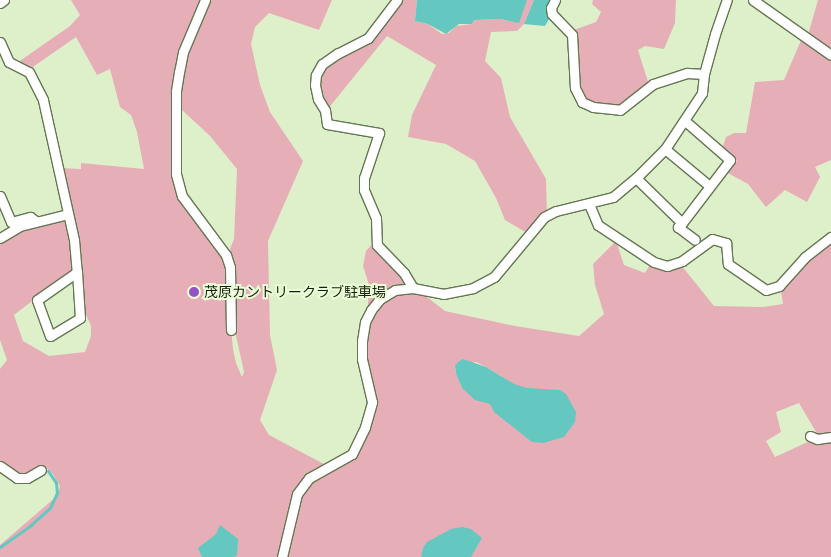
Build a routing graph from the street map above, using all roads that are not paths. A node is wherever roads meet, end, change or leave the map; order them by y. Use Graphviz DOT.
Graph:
graph roads {
  1 [pos="4,0"];
  2 [pos="205,0"];
  3 [pos="397,0"];
  4 [pos="555,0"];
  5 [pos="727,0"];
  6 [pos="753,0"];
  7 [pos="0,3"];
  8 [pos="0,42"];
  9 [pos="831,55"];
  10 [pos="704,74"];
  11 [pos="686,121"];
  12 [pos="665,149"];
  13 [pos="636,178"];
  14 [pos="706,184"];
  15 [pos="0,196"];
  16 [pos="589,204"];
  17 [pos="3,211"];
  18 [pos="68,214"];
  19 [pos="36,221"];
  20 [pos="682,223"];
  21 [pos="831,237"];
  22 [pos="0,238"];
  23 [pos="695,240"];
  24 [pos="77,272"];
  25 [pos="413,288"];
  26 [pos="231,330"];
  27 [pos="810,436"];
  28 [pos="831,437"];
  29 [pos="0,466"];
  30 [pos="41,470"];
  31 [pos="282,557"];
  1 -- 7 [label="street"];
  2 -- 26 [label="street"];
  3 -- 25 [label="street"];
  4 -- 10 [label="street"];
  5 -- 10 [label="street"];
  6 -- 9 [label="street"];
  8 -- 18 [label="street"];
  10 -- 11 [label="street"];
  11 -- 12 [label="street"];
  11 -- 20 [label="street"];
  12 -- 13 [label="street"];
  12 -- 14 [label="street"];
  13 -- 16 [label="street"];
  13 -- 20 [label="street"];
  15 -- 17 [label="street"];
  16 -- 21 [label="street"];
  16 -- 25 [label="street"];
  17 -- 19 [label="street"];
  18 -- 19 [label="street"];
  18 -- 24 [label="street"];
  19 -- 22 [label="street"];
  20 -- 23 [label="street"];
  24 -- 24 [label="street"];
  25 -- 31 [label="street"];
  27 -- 28 [label="street"];
  29 -- 30 [label="street"];
}
